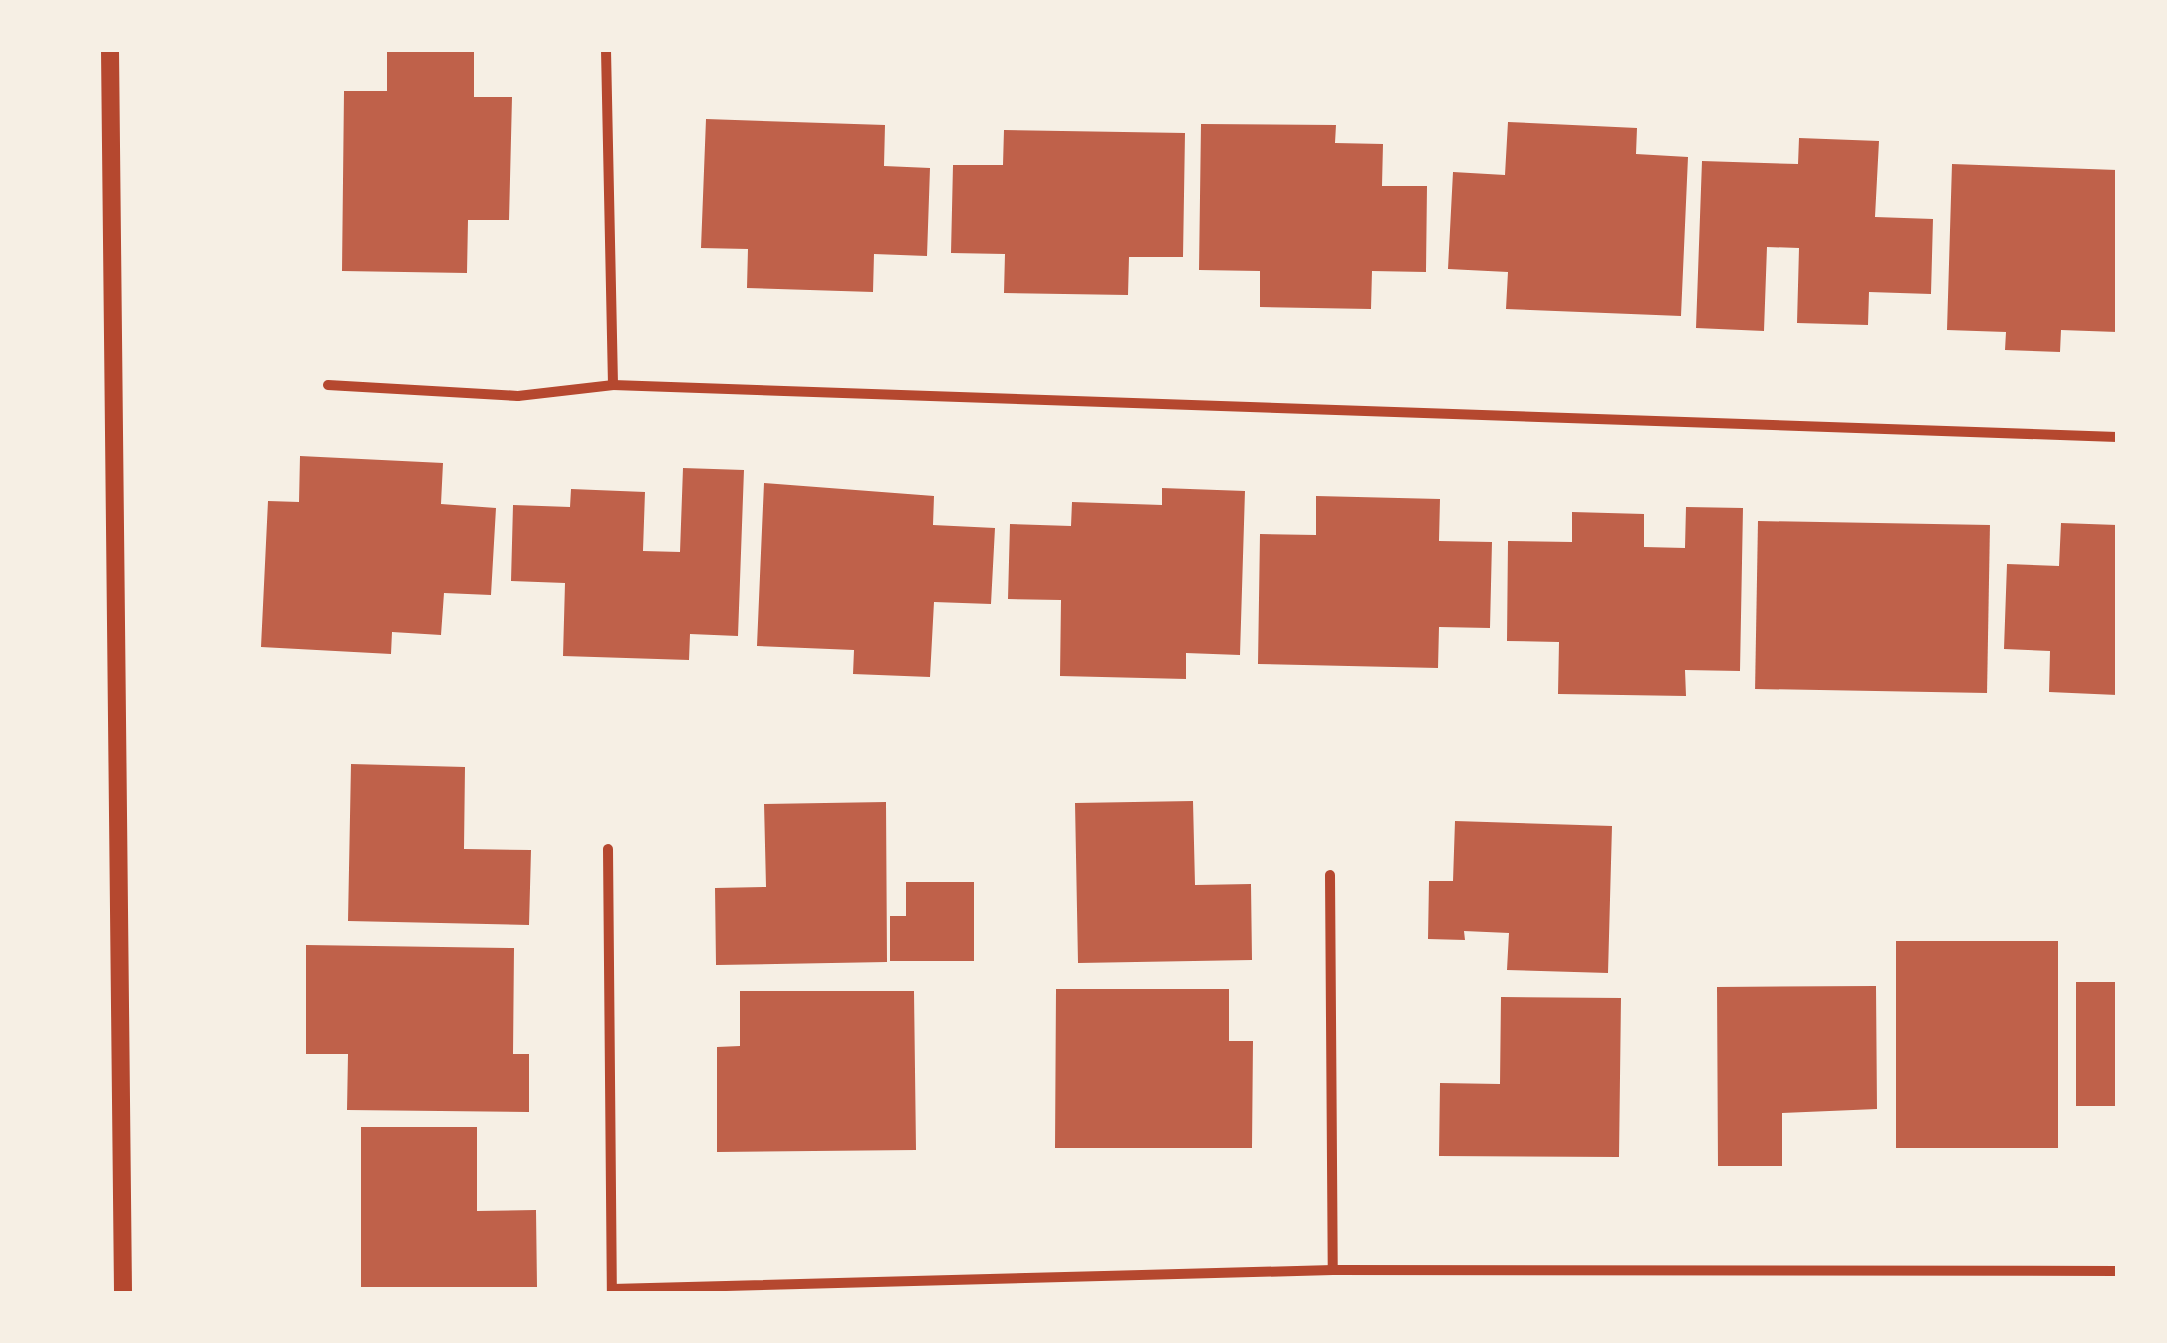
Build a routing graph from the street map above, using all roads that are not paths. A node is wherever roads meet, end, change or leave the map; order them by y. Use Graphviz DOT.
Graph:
graph roads {
  1 [pos="110,50"];
  2 [pos="606,50"];
  3 [pos="328,384"];
  4 [pos="612,386"];
  5 [pos="2117,436"];
  6 [pos="608,850"];
  7 [pos="1330,875"];
  8 [pos="1334,1270"];
  9 [pos="2117,1272"];
  10 [pos="612,1291"];
  11 [pos="123,1293"];
  1 -- 11 [label="street"];
  2 -- 4 [label="street"];
  3 -- 4 [label="street"];
  4 -- 5 [label="street"];
  6 -- 10 [label="street"];
  7 -- 8 [label="street"];
  8 -- 9 [label="street"];
  8 -- 10 [label="street"];
}
